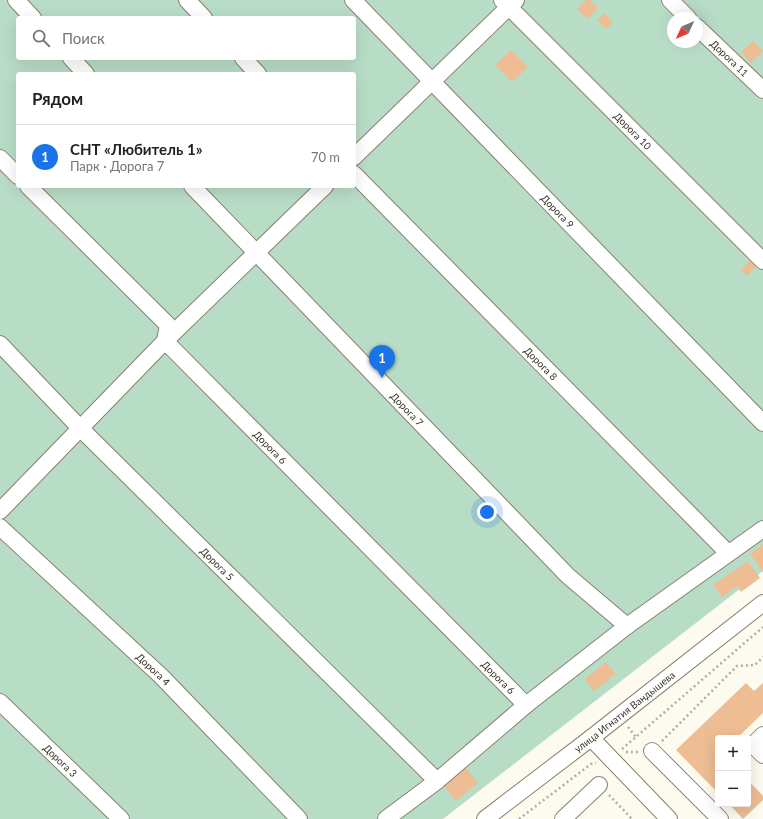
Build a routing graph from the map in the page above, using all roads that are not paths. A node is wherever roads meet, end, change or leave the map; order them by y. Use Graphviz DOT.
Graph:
graph roads {
  1 [pos="16,0"];
  2 [pos="187,0"];
  3 [pos="353,0"];
  4 [pos="670,0"];
  5 [pos="509,2"];
  6 [pos="682,12"];
  7 [pos="31,16"];
  8 [pos="202,16"];
  9 [pos="703,33"];
  10 [pos="73,60"];
  11 [pos="245,60"];
  12 [pos="84,72"];
  13 [pos="256,72"];
  14 [pos="431,82"];
  15 [pos="763,90"];
  16 [pos="356,155"];
  17 [pos="0,158"];
  18 [pos="16,174"];
  19 [pos="356,176"];
  20 [pos="30,188"];
  21 [pos="194,188"];
  22 [pos="323,188"];
  23 [pos="256,253"];
  24 [pos="763,261"];
  25 [pos="166,341"];
  26 [pos="0,344"];
  27 [pos="763,423"];
  28 [pos="80,428"];
  29 [pos="1,507"];
  30 [pos="0,527"];
  31 [pos="763,529"];
  32 [pos="728,553"];
  33 [pos="763,603"];
  34 [pos="627,626"];
  35 [pos="0,702"];
  36 [pos="526,705"];
  37 [pos="763,735"];
  38 [pos="591,738"];
  39 [pos="652,751"];
  40 [pos="763,755"];
  41 [pos="437,781"];
  42 [pos="599,785"];
  43 [pos="121,819"];
  44 [pos="298,819"];
  45 [pos="386,819"];
  46 [pos="485,819"];
  47 [pos="563,819"];
  48 [pos="669,819"];
  49 [pos="720,819"];
  1 -- 7 [label="street"];
  2 -- 8 [label="street"];
  3 -- 14 [label="street, Дорога 9"];
  4 -- 6 [label="street"];
  5 -- 14 [label="street"];
  5 -- 24 [label="street, Дорога 10"];
  9 -- 15 [label="street, Дорога 11"];
  10 -- 12 [label="street"];
  11 -- 13 [label="street"];
  14 -- 16 [label="street"];
  14 -- 27 [label="street, Дорога 9"];
  17 -- 18 [label="street"];
  19 -- 32 [label="street, Дорога 8"];
  20 -- 25 [label="street"];
  21 -- 23 [label="street, Дорога 7"];
  22 -- 23 [label="street"];
  23 -- 25 [label="street"];
  23 -- 34 [label="street, Дорога 7"];
  25 -- 28 [label="street"];
  25 -- 36 [label="street, Дорога 6"];
  26 -- 28 [label="street, Дорога 5"];
  28 -- 29 [label="street"];
  28 -- 41 [label="street, Дорога 5"];
  30 -- 44 [label="street, Дорога 4"];
  31 -- 32 [label="street"];
  32 -- 34 [label="street"];
  33 -- 38 [label="street, улица Игнатия Вандышева"];
  34 -- 36 [label="street"];
  35 -- 43 [label="street, Дорога 3"];
  36 -- 41 [label="street"];
  37 -- 40 [label="street"];
  38 -- 46 [label="street, улица Игнатия Вандышева"];
  38 -- 48 [label="street"];
  39 -- 49 [label="street"];
  41 -- 45 [label="street"];
  42 -- 47 [label="street"];
}
